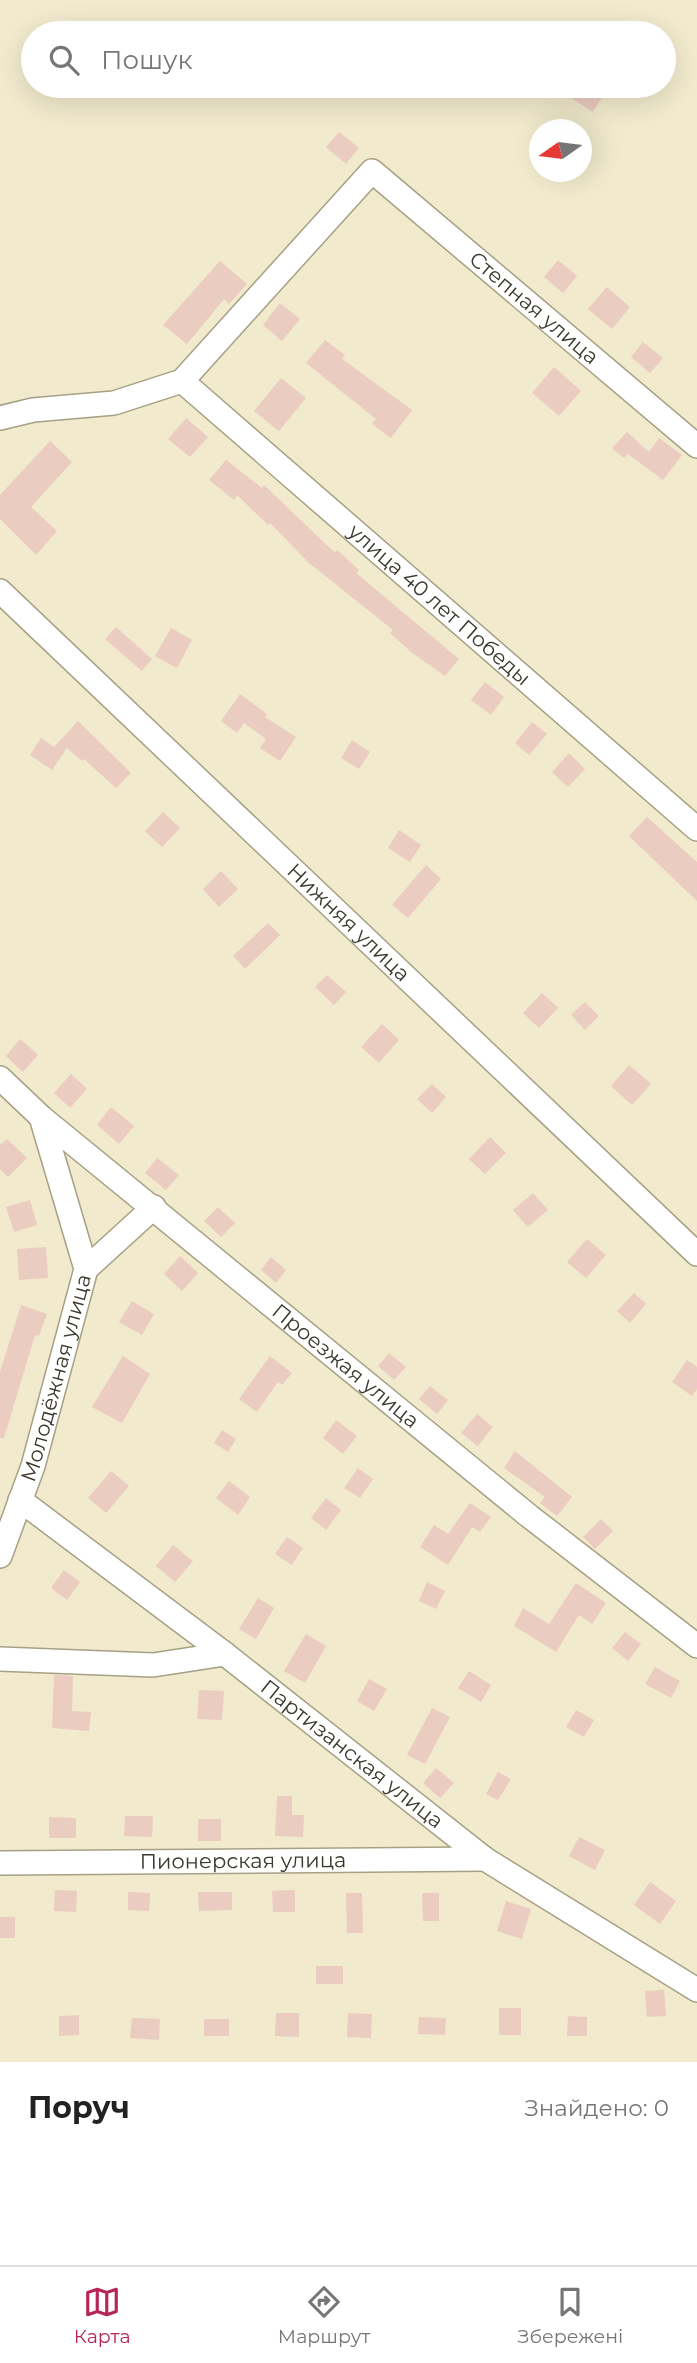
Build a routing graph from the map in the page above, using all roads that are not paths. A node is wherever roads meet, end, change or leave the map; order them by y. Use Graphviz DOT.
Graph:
graph roads {
  1 [pos="182,381"];
  2 [pos="0,418"];
  3 [pos="697,446"];
  4 [pos="0,590"];
  5 [pos="697,829"];
  6 [pos="0,1078"];
  7 [pos="41,1117"];
  8 [pos="154,1207"];
  9 [pos="697,1254"];
  10 [pos="86,1269"];
  11 [pos="20,1500"];
  12 [pos="0,1556"];
  13 [pos="697,1646"];
  14 [pos="225,1654"];
  15 [pos="0,1659"];
  16 [pos="485,1859"];
  17 [pos="0,1863"];
  18 [pos="697,1990"];
  1 -- 2 [label="street"];
  1 -- 3 [label="street, Степная улица"];
  1 -- 5 [label="street, улица 40 лет Победы"];
  4 -- 9 [label="street, Нижняя улица"];
  6 -- 7 [label="street, Проезжая улица"];
  7 -- 8 [label="street, Проезжая улица"];
  7 -- 10 [label="street, Молодёжная улица"];
  8 -- 10 [label="street"];
  8 -- 13 [label="street, Проезжая улица"];
  10 -- 11 [label="street, Молодёжная улица"];
  11 -- 12 [label="street, Молодёжная улица"];
  11 -- 14 [label="street, Партизанская улица"];
  14 -- 15 [label="street"];
  14 -- 16 [label="street, Партизанская улица"];
  16 -- 17 [label="street, Пионерская улица"];
  16 -- 18 [label="street, Партизанская улица"];
}
